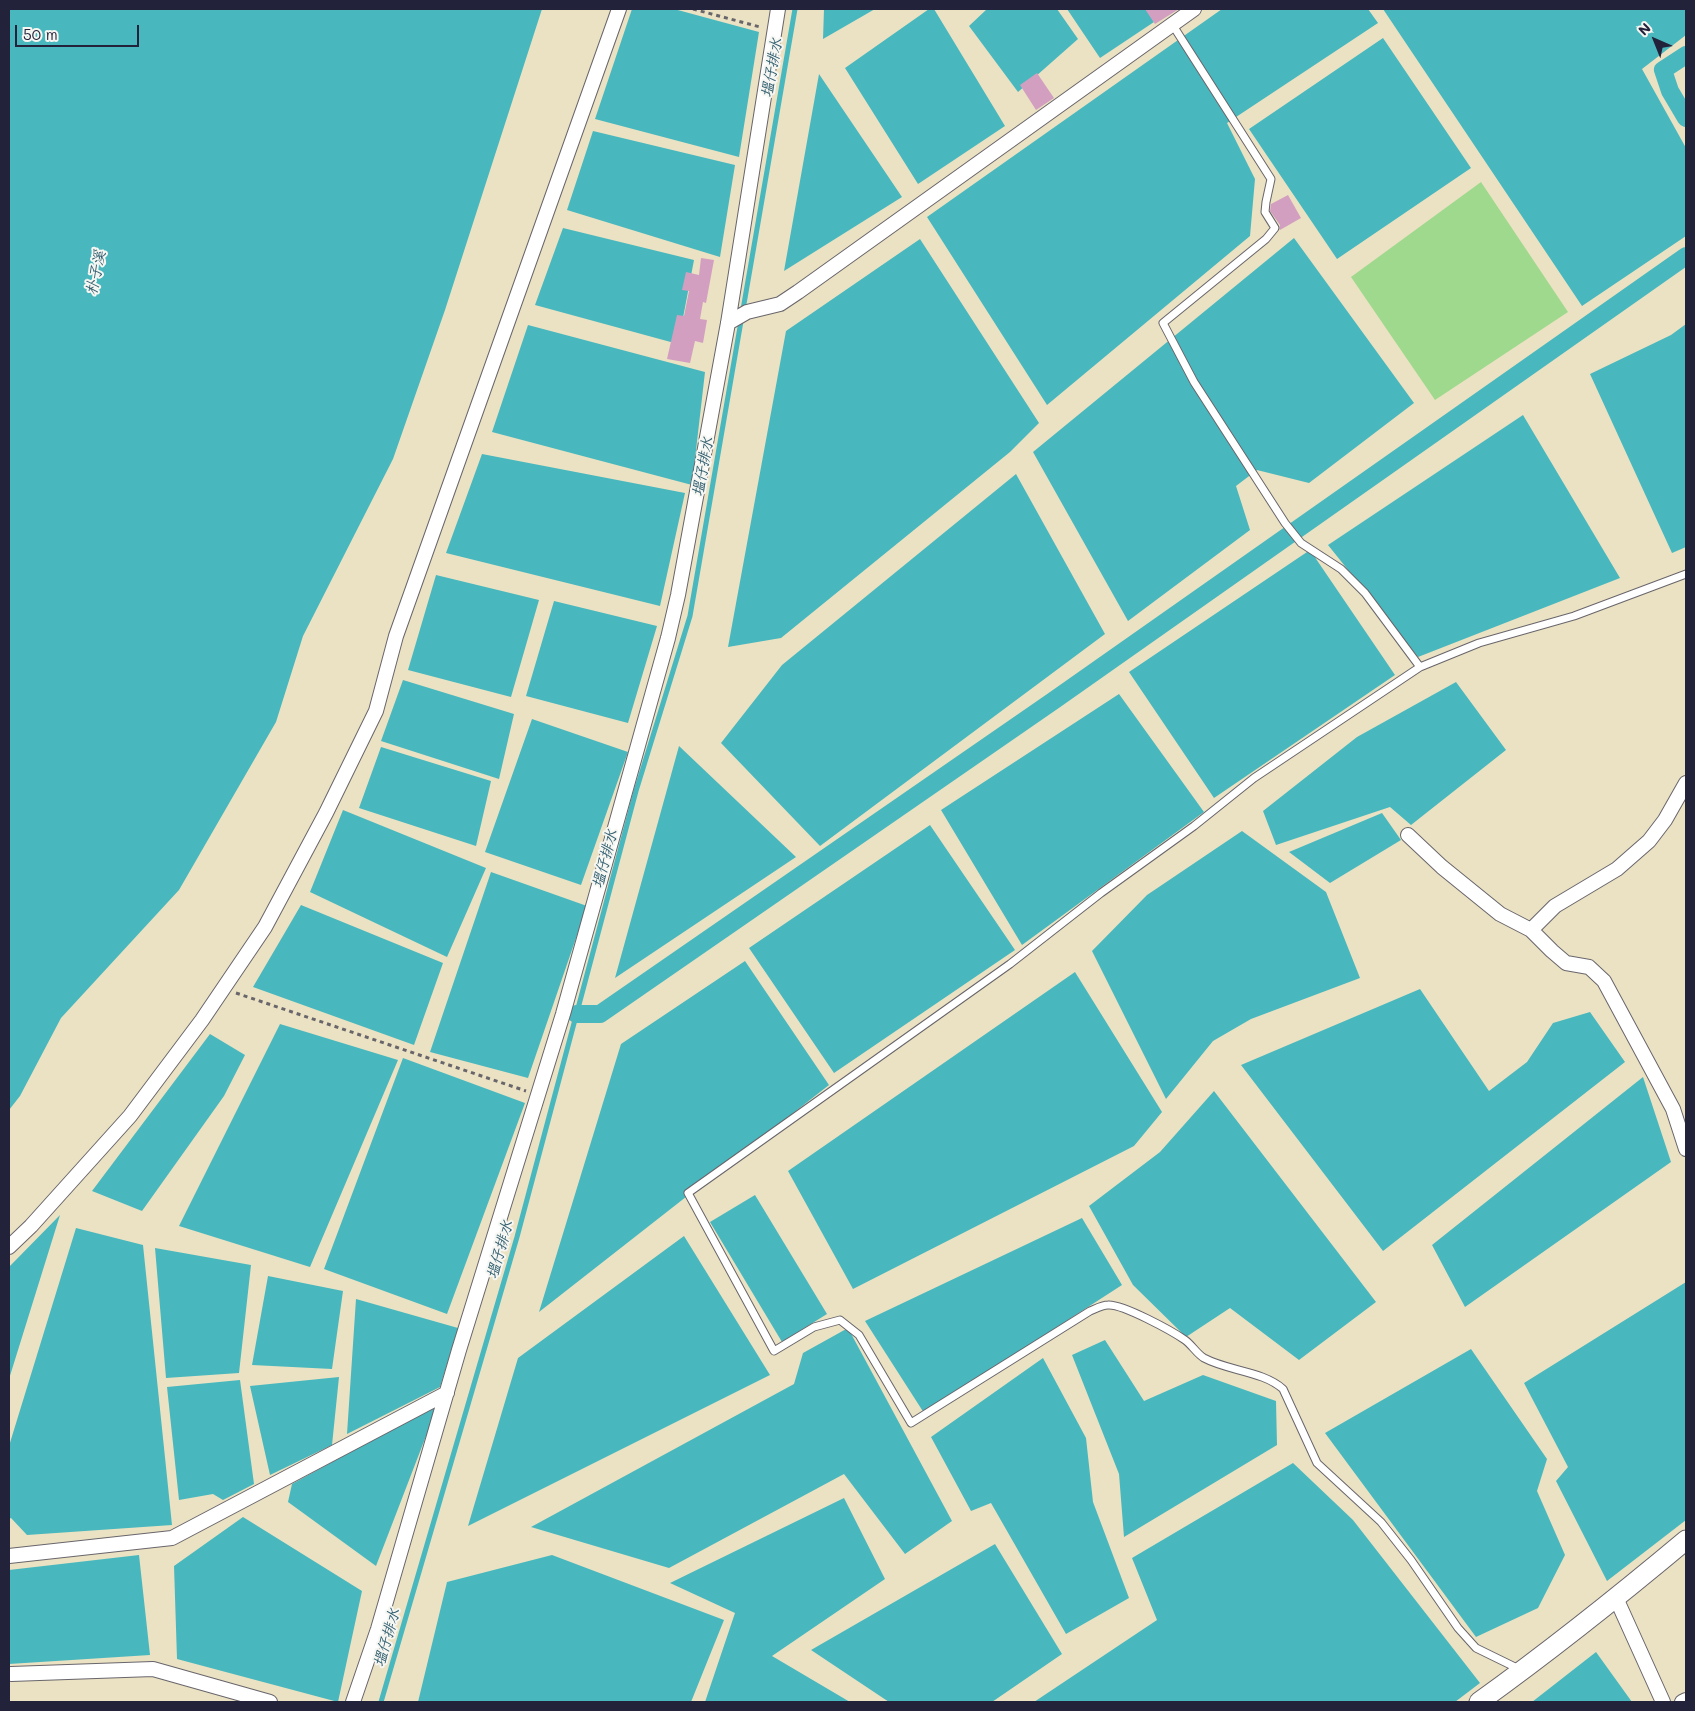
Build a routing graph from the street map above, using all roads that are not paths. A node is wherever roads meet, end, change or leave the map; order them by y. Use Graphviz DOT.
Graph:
graph roads {
  1 [pos="619,9"];
  2 [pos="778,9"];
  3 [pos="1194,9"];
  4 [pos="1172,24"];
  5 [pos="728,323"];
  6 [pos="1686,574"];
  7 [pos="1420,667"];
  8 [pos="1686,783"];
  9 [pos="1408,835"];
  10 [pos="1531,930"];
  11 [pos="1686,1149"];
  12 [pos="9,1248"];
  13 [pos="446,1393"];
  14 [pos="1686,1540"];
  15 [pos="9,1556"];
  16 [pos="1616,1598"];
  17 [pos="1522,1671"];
  18 [pos="12,1674"];
  19 [pos="1686,1700"];
  20 [pos="270,1702"];
  21 [pos="353,1702"];
  22 [pos="1479,1702"];
  23 [pos="1663,1702"];
  24 [pos="1682,1702"];
  1 -- 12 [label="street"];
  2 -- 5 [label="street"];
  3 -- 4 [label="street"];
  4 -- 5 [label="street"];
  4 -- 7 [label="lane"];
  5 -- 13 [label="street"];
  6 -- 7 [label="lane"];
  7 -- 17 [label="lane"];
  8 -- 10 [label="street"];
  9 -- 10 [label="street"];
  10 -- 11 [label="street"];
  13 -- 15 [label="street"];
  13 -- 21 [label="street"];
  14 -- 16 [label="main road"];
  16 -- 17 [label="main road"];
  16 -- 23 [label="street"];
  17 -- 22 [label="main road"];
  18 -- 20 [label="street"];
  19 -- 24 [label="street"];
}
